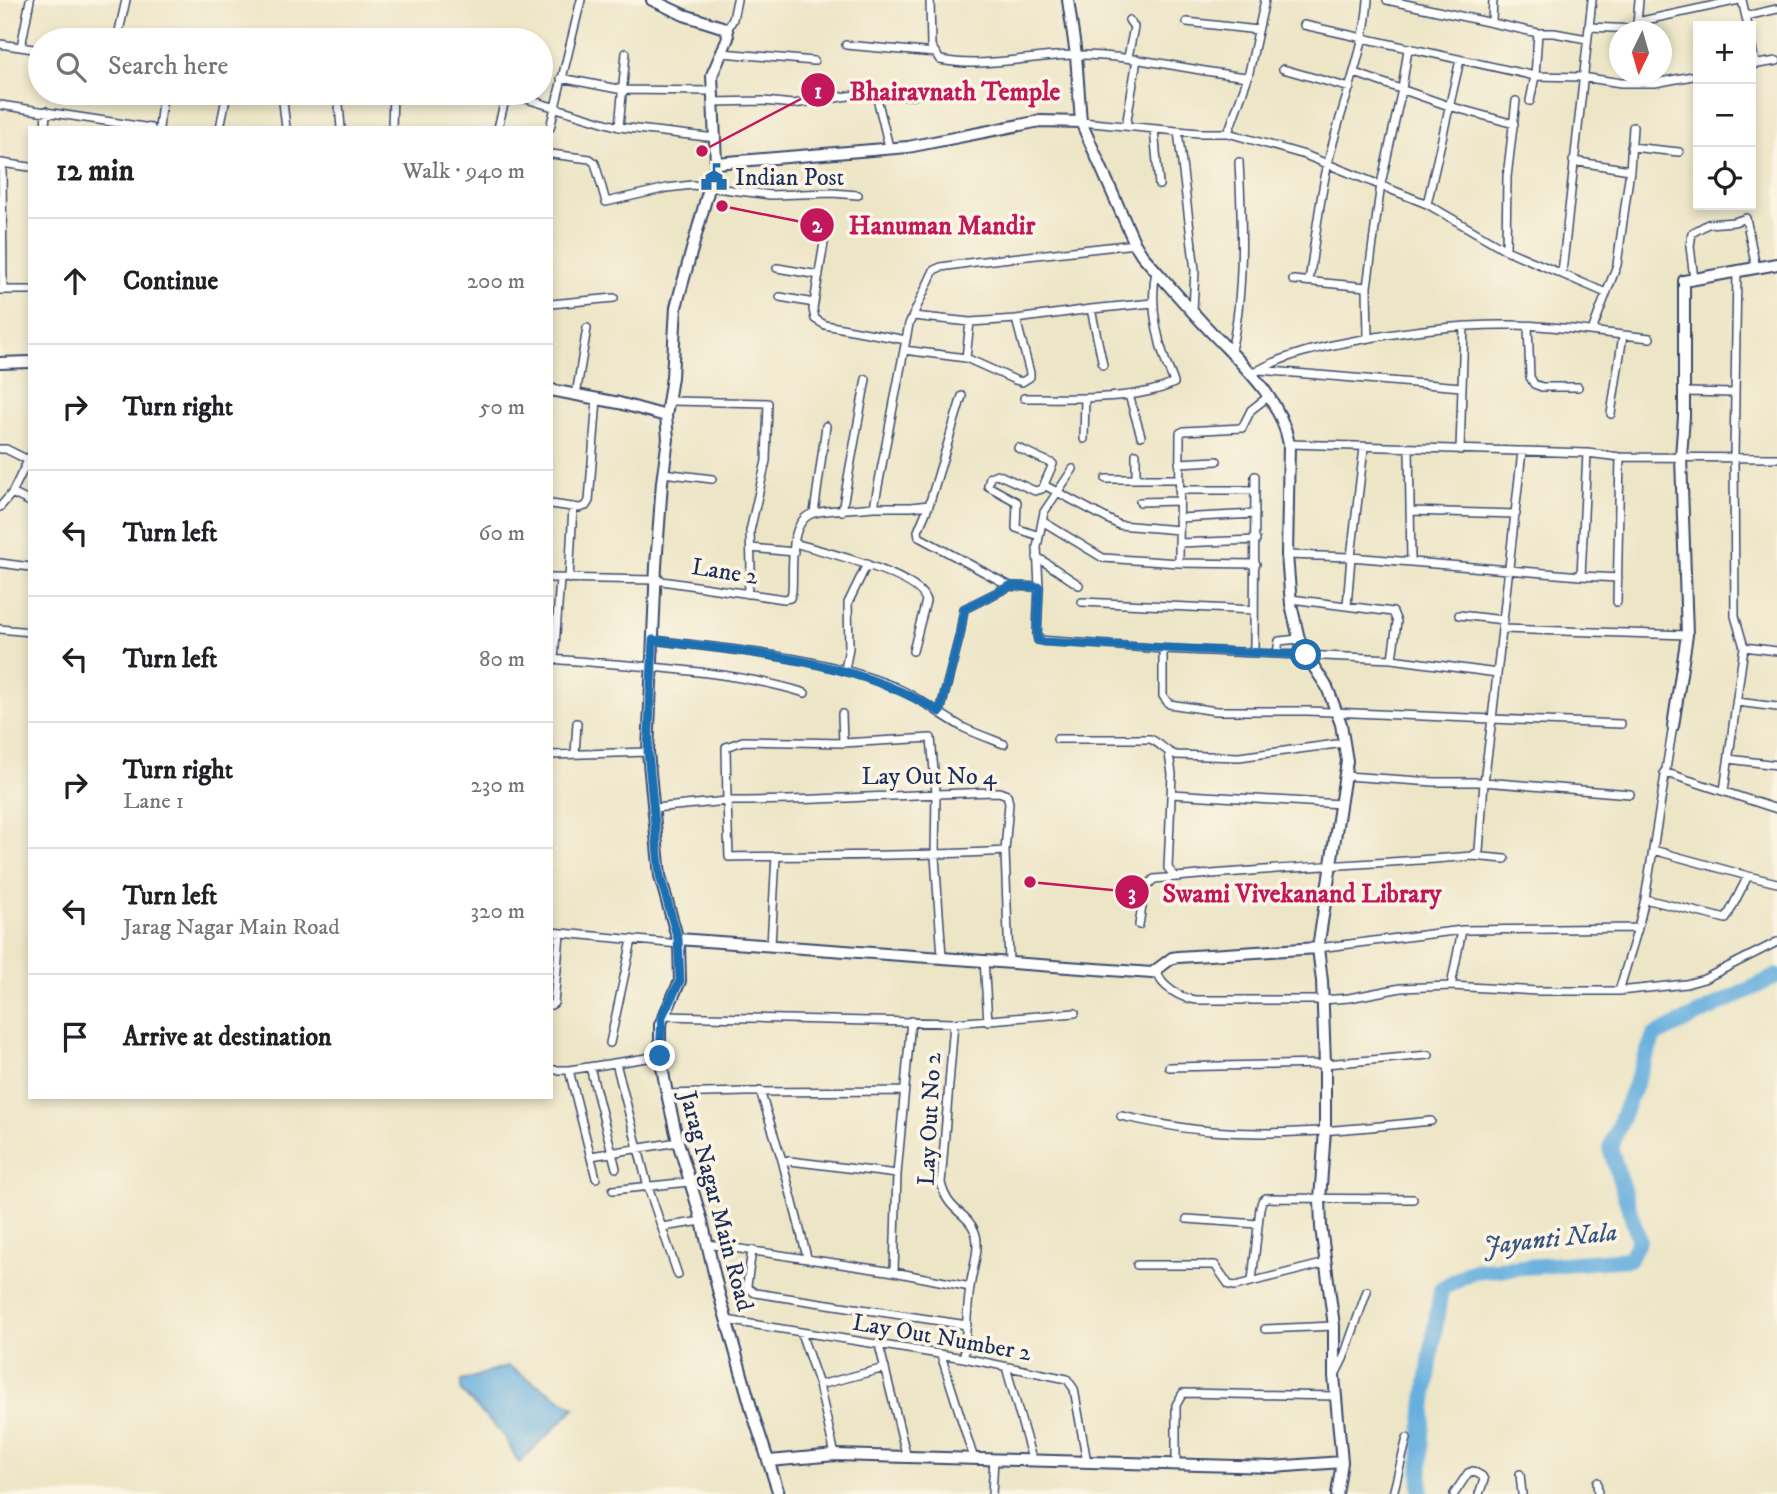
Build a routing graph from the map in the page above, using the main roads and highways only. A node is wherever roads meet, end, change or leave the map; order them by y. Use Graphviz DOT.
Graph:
graph roads {
  1 [pos="652,0"];
  2 [pos="1068,0"];
  3 [pos="1081,122"];
  4 [pos="716,163"];
  5 [pos="1777,264"];
  6 [pos="28,362"];
  7 [pos="0,363"];
  8 [pos="553,390"];
  9 [pos="666,416"];
  10 [pos="1673,726"];
  11 [pos="678,941"];
  12 [pos="1318,948"];
  13 [pos="770,1461"];
  14 [pos="1342,1462"];
  15 [pos="779,1494"];
  16 [pos="1340,1494"];
  1 -- 4 [label="main road, Jarag Nagar Main Road"];
  2 -- 3 [label="main road"];
  3 -- 4 [label="main road"];
  3 -- 12 [label="main road"];
  4 -- 9 [label="main road, Jarag Nagar Main Road"];
  5 -- 10 [label="main road"];
  6 -- 7 [label="main road"];
  8 -- 9 [label="main road"];
  9 -- 11 [label="main road, Jarag Nagar Main Road"];
  11 -- 12 [label="main road"];
  11 -- 13 [label="main road, Jarag Nagar Main Road"];
  12 -- 14 [label="main road"];
  13 -- 14 [label="main road"];
  13 -- 15 [label="main road, Jarag Nagar Main Road"];
  14 -- 16 [label="main road"];
}
